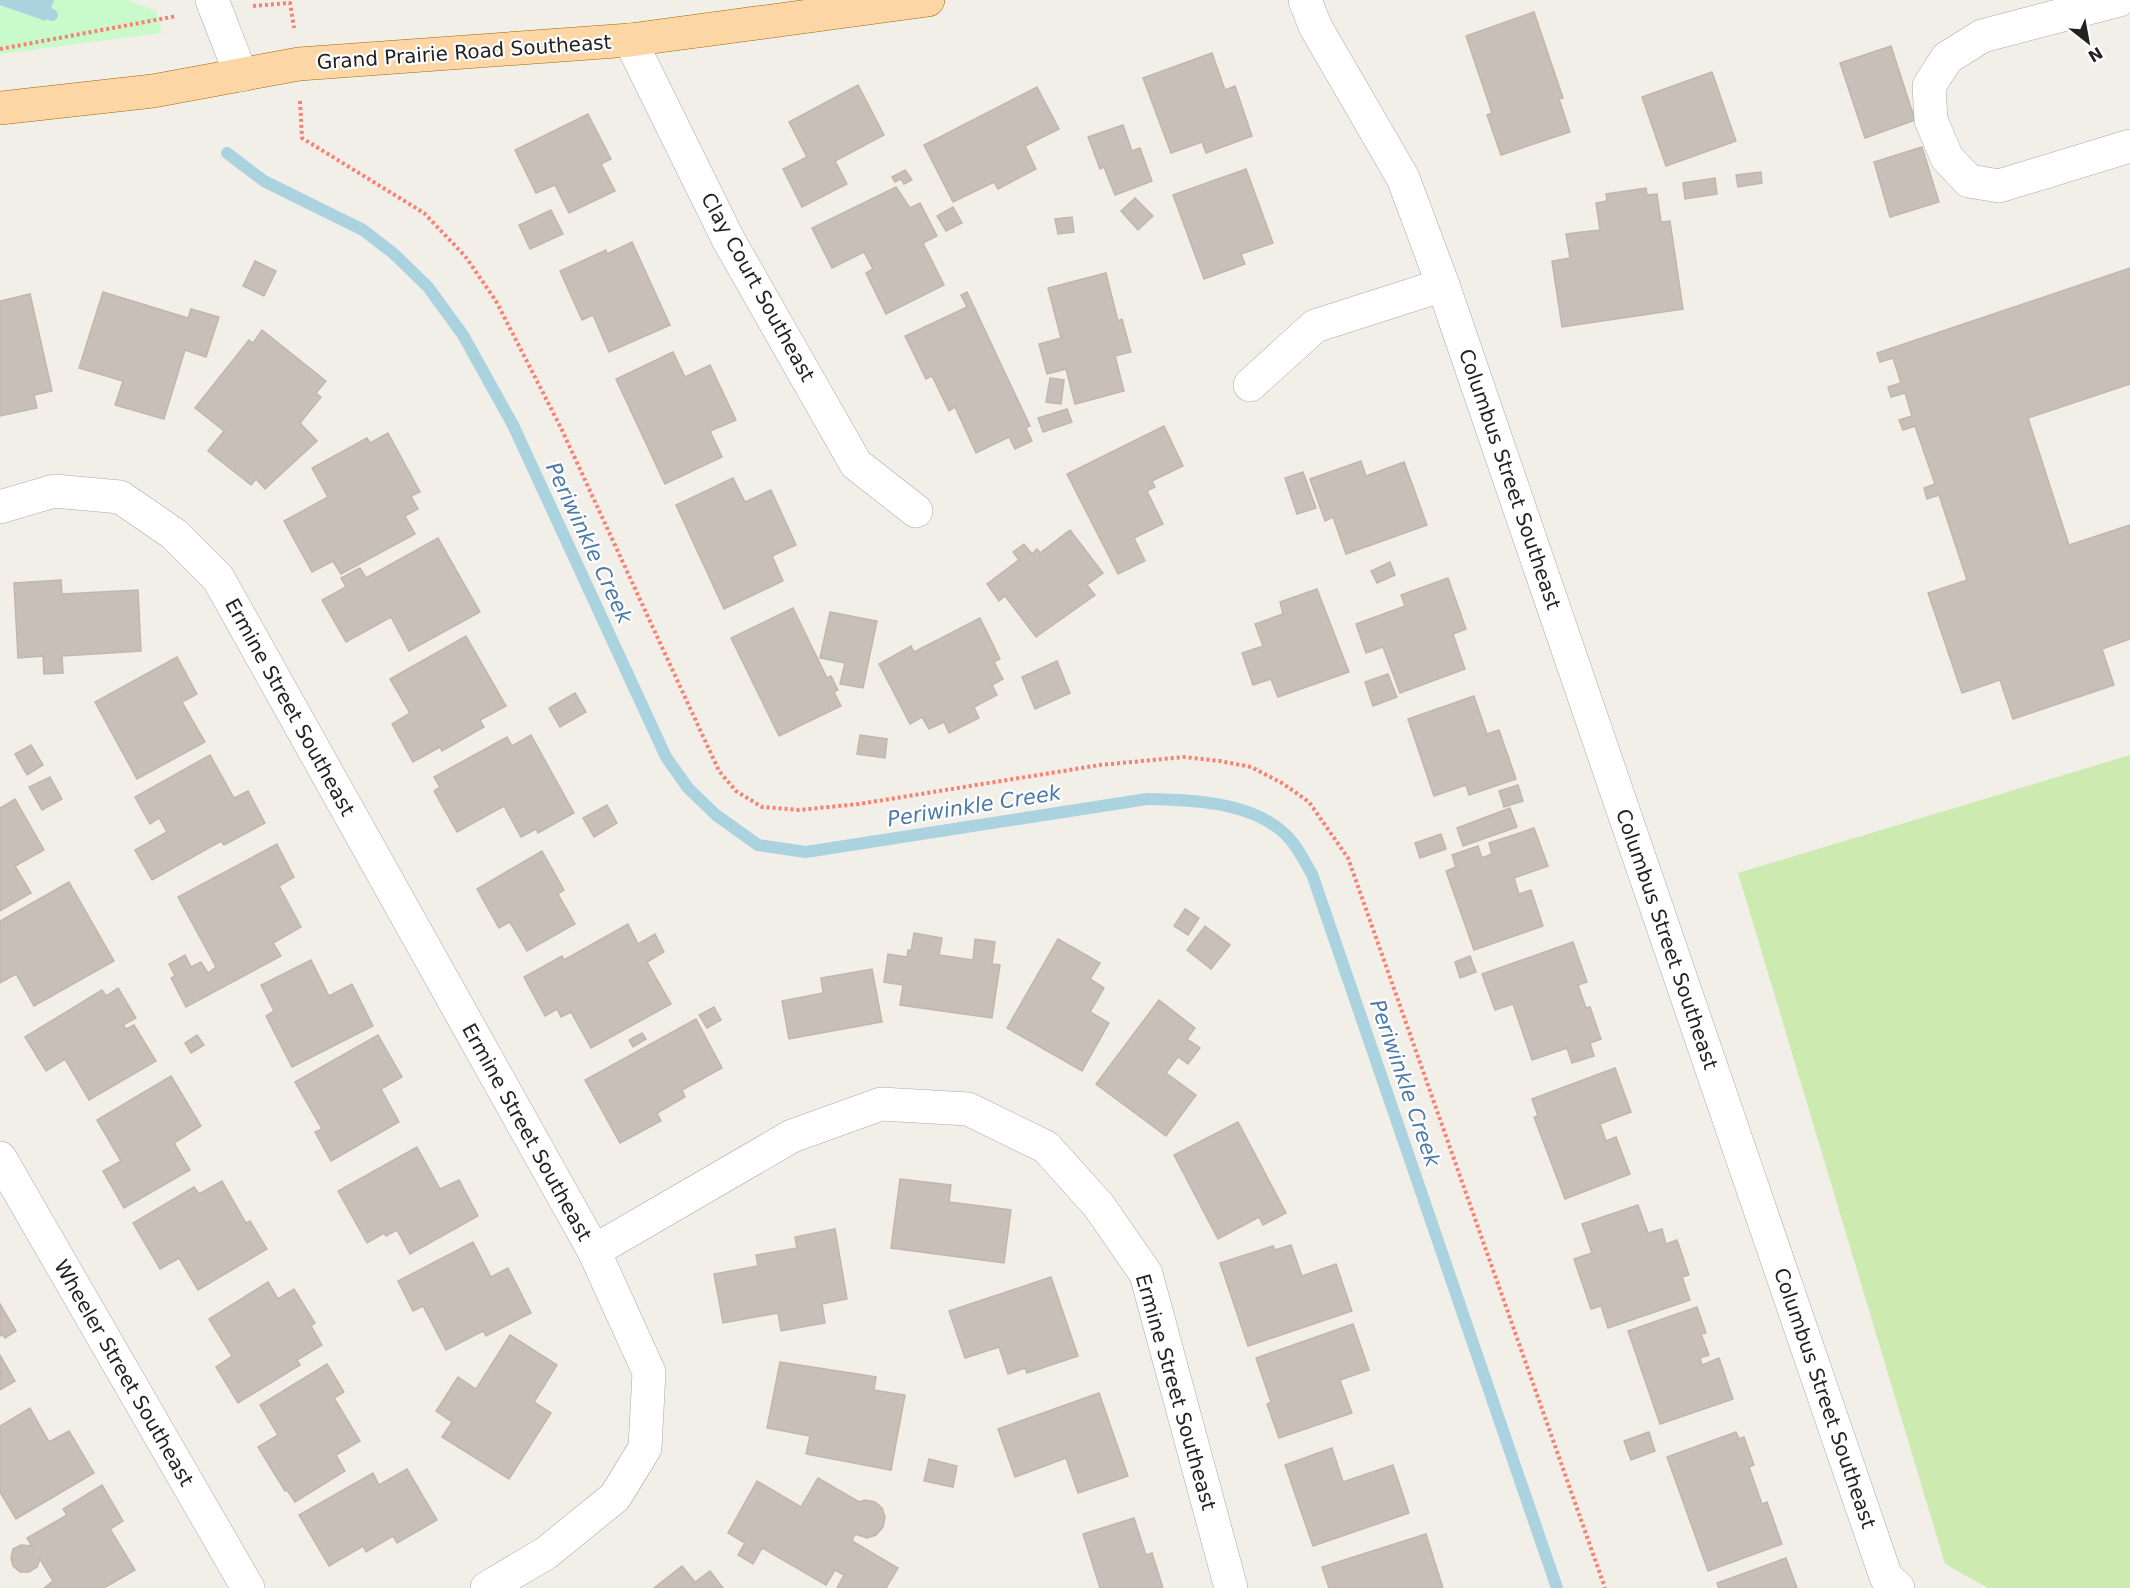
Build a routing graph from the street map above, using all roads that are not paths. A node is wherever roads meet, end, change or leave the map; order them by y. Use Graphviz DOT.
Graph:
graph roads {
  1 [pos="928,0"];
  2 [pos="1305,0"];
  3 [pos="2119,0"];
  4 [pos="214,4"];
  5 [pos="630,40"];
  6 [pos="241,75"];
  7 [pos="0,108"];
  8 [pos="2130,146"];
  9 [pos="1443,285"];
  10 [pos="1250,385"];
  11 [pos="0,507"];
  12 [pos="916,511"];
  13 [pos="0,1158"];
  14 [pos="594,1251"];
  15 [pos="248,1588"];
  16 [pos="487,1588"];
  17 [pos="1231,1588"];
  18 [pos="1898,1588"];
  1 -- 5 [label="main road, Grand Prairie Road Southeast"];
  2 -- 9 [label="street, Columbus Street Southeast"];
  3 -- 8 [label="street"];
  4 -- 6 [label="street"];
  5 -- 6 [label="main road, Grand Prairie Road Southeast"];
  5 -- 12 [label="street, Clay Court Southeast"];
  6 -- 7 [label="main road, Grand Prairie Road Southeast"];
  9 -- 10 [label="street"];
  9 -- 18 [label="street, Columbus Street Southeast"];
  11 -- 14 [label="street, Ermine Street Southeast"];
  13 -- 15 [label="street, Wheeler Street Southeast"];
  14 -- 16 [label="street"];
  14 -- 17 [label="street, Ermine Street Southeast"];
}
